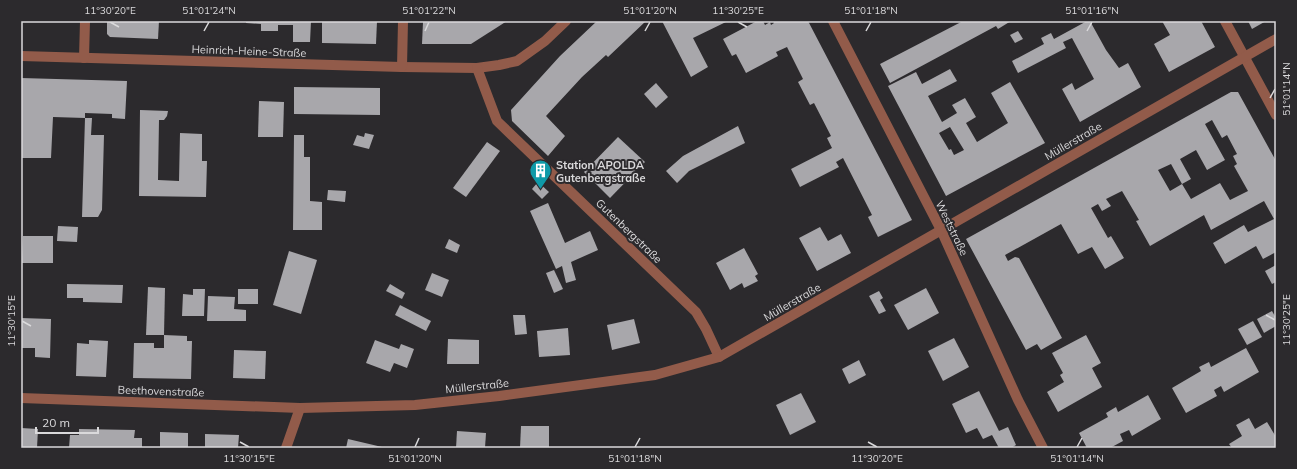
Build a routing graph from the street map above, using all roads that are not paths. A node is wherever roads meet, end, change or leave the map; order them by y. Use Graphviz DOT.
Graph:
graph roads {
  1 [pos="85,21"];
  2 [pos="403,21"];
  3 [pos="566,21"];
  4 [pos="833,21"];
  5 [pos="1225,21"];
  6 [pos="1276,39"];
  7 [pos="21,56"];
  8 [pos="1244,57"];
  9 [pos="84,58"];
  10 [pos="402,67"];
  11 [pos="477,68"];
  12 [pos="1276,115"];
  13 [pos="941,230"];
  14 [pos="719,357"];
  15 [pos="21,398"];
  16 [pos="300,408"];
  17 [pos="286,448"];
  18 [pos="1043,448"];
  1 -- 9 [label="street"];
  2 -- 10 [label="street"];
  3 -- 11 [label="street, Heinrich-Heine-Straße"];
  4 -- 13 [label="street, Weststraße"];
  5 -- 8 [label="street"];
  6 -- 8 [label="street, Müllerstraße"];
  7 -- 9 [label="street, Heinrich-Heine-Straße"];
  8 -- 12 [label="street"];
  8 -- 13 [label="street, Müllerstraße"];
  9 -- 10 [label="street, Heinrich-Heine-Straße"];
  10 -- 11 [label="street, Heinrich-Heine-Straße"];
  11 -- 14 [label="street, Gutenbergstraße"];
  13 -- 14 [label="street, Müllerstraße"];
  13 -- 18 [label="street, Weststraße"];
  14 -- 16 [label="street, Müllerstraße"];
  15 -- 16 [label="street, Beethovenstraße"];
  16 -- 17 [label="street"];
}
